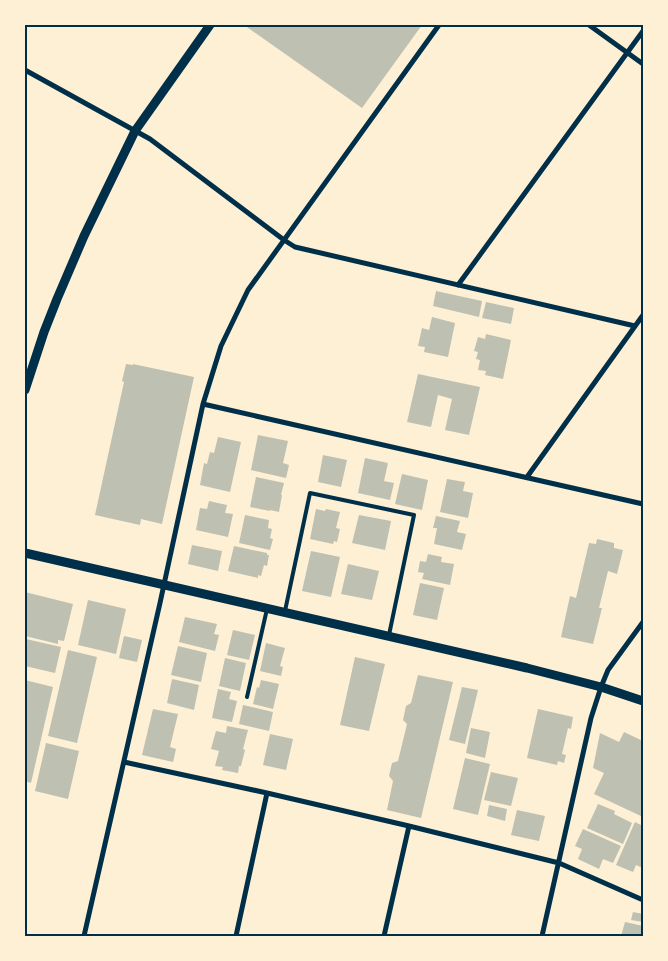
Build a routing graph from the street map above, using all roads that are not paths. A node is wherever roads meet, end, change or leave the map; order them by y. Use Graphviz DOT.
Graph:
graph roads {
  1 [pos="210,25"];
  2 [pos="439,25"];
  3 [pos="589,25"];
  4 [pos="643,31"];
  5 [pos="627,53"];
  6 [pos="643,64"];
  7 [pos="25,70"];
  8 [pos="135,131"];
  9 [pos="284,240"];
  10 [pos="458,285"];
  11 [pos="643,315"];
  12 [pos="635,326"];
  13 [pos="25,390"];
  14 [pos="203,404"];
  15 [pos="527,477"];
  16 [pos="643,504"];
  17 [pos="25,554"];
  18 [pos="164,586"];
  19 [pos="267,609"];
  20 [pos="284,613"];
  21 [pos="643,622"];
  22 [pos="389,637"];
  23 [pos="601,687"];
  24 [pos="247,697"];
  25 [pos="643,701"];
  26 [pos="124,762"];
  27 [pos="267,793"];
  28 [pos="408,826"];
  29 [pos="559,863"];
  30 [pos="643,900"];
  31 [pos="84,936"];
  32 [pos="236,936"];
  33 [pos="384,936"];
  34 [pos="542,936"];
  1 -- 8 [label="street"];
  2 -- 9 [label="street"];
  3 -- 5 [label="street"];
  4 -- 5 [label="street"];
  5 -- 6 [label="street"];
  5 -- 10 [label="street"];
  7 -- 8 [label="street"];
  8 -- 9 [label="street"];
  8 -- 13 [label="street"];
  9 -- 10 [label="street"];
  9 -- 14 [label="street"];
  10 -- 12 [label="street"];
  11 -- 12 [label="street"];
  12 -- 15 [label="street"];
  14 -- 15 [label="street"];
  14 -- 18 [label="street"];
  15 -- 16 [label="street"];
  17 -- 18 [label="street"];
  18 -- 19 [label="street"];
  18 -- 26 [label="street"];
  19 -- 20 [label="street"];
  19 -- 24 [label="lane"];
  20 -- 22 [label="street"];
  20 -- 22 [label="lane"];
  21 -- 23 [label="street"];
  22 -- 23 [label="street"];
  23 -- 25 [label="street"];
  23 -- 29 [label="street"];
  26 -- 27 [label="street"];
  26 -- 31 [label="street"];
  27 -- 28 [label="street"];
  27 -- 32 [label="street"];
  28 -- 29 [label="street"];
  28 -- 33 [label="street"];
  29 -- 30 [label="street"];
  29 -- 34 [label="street"];
}
